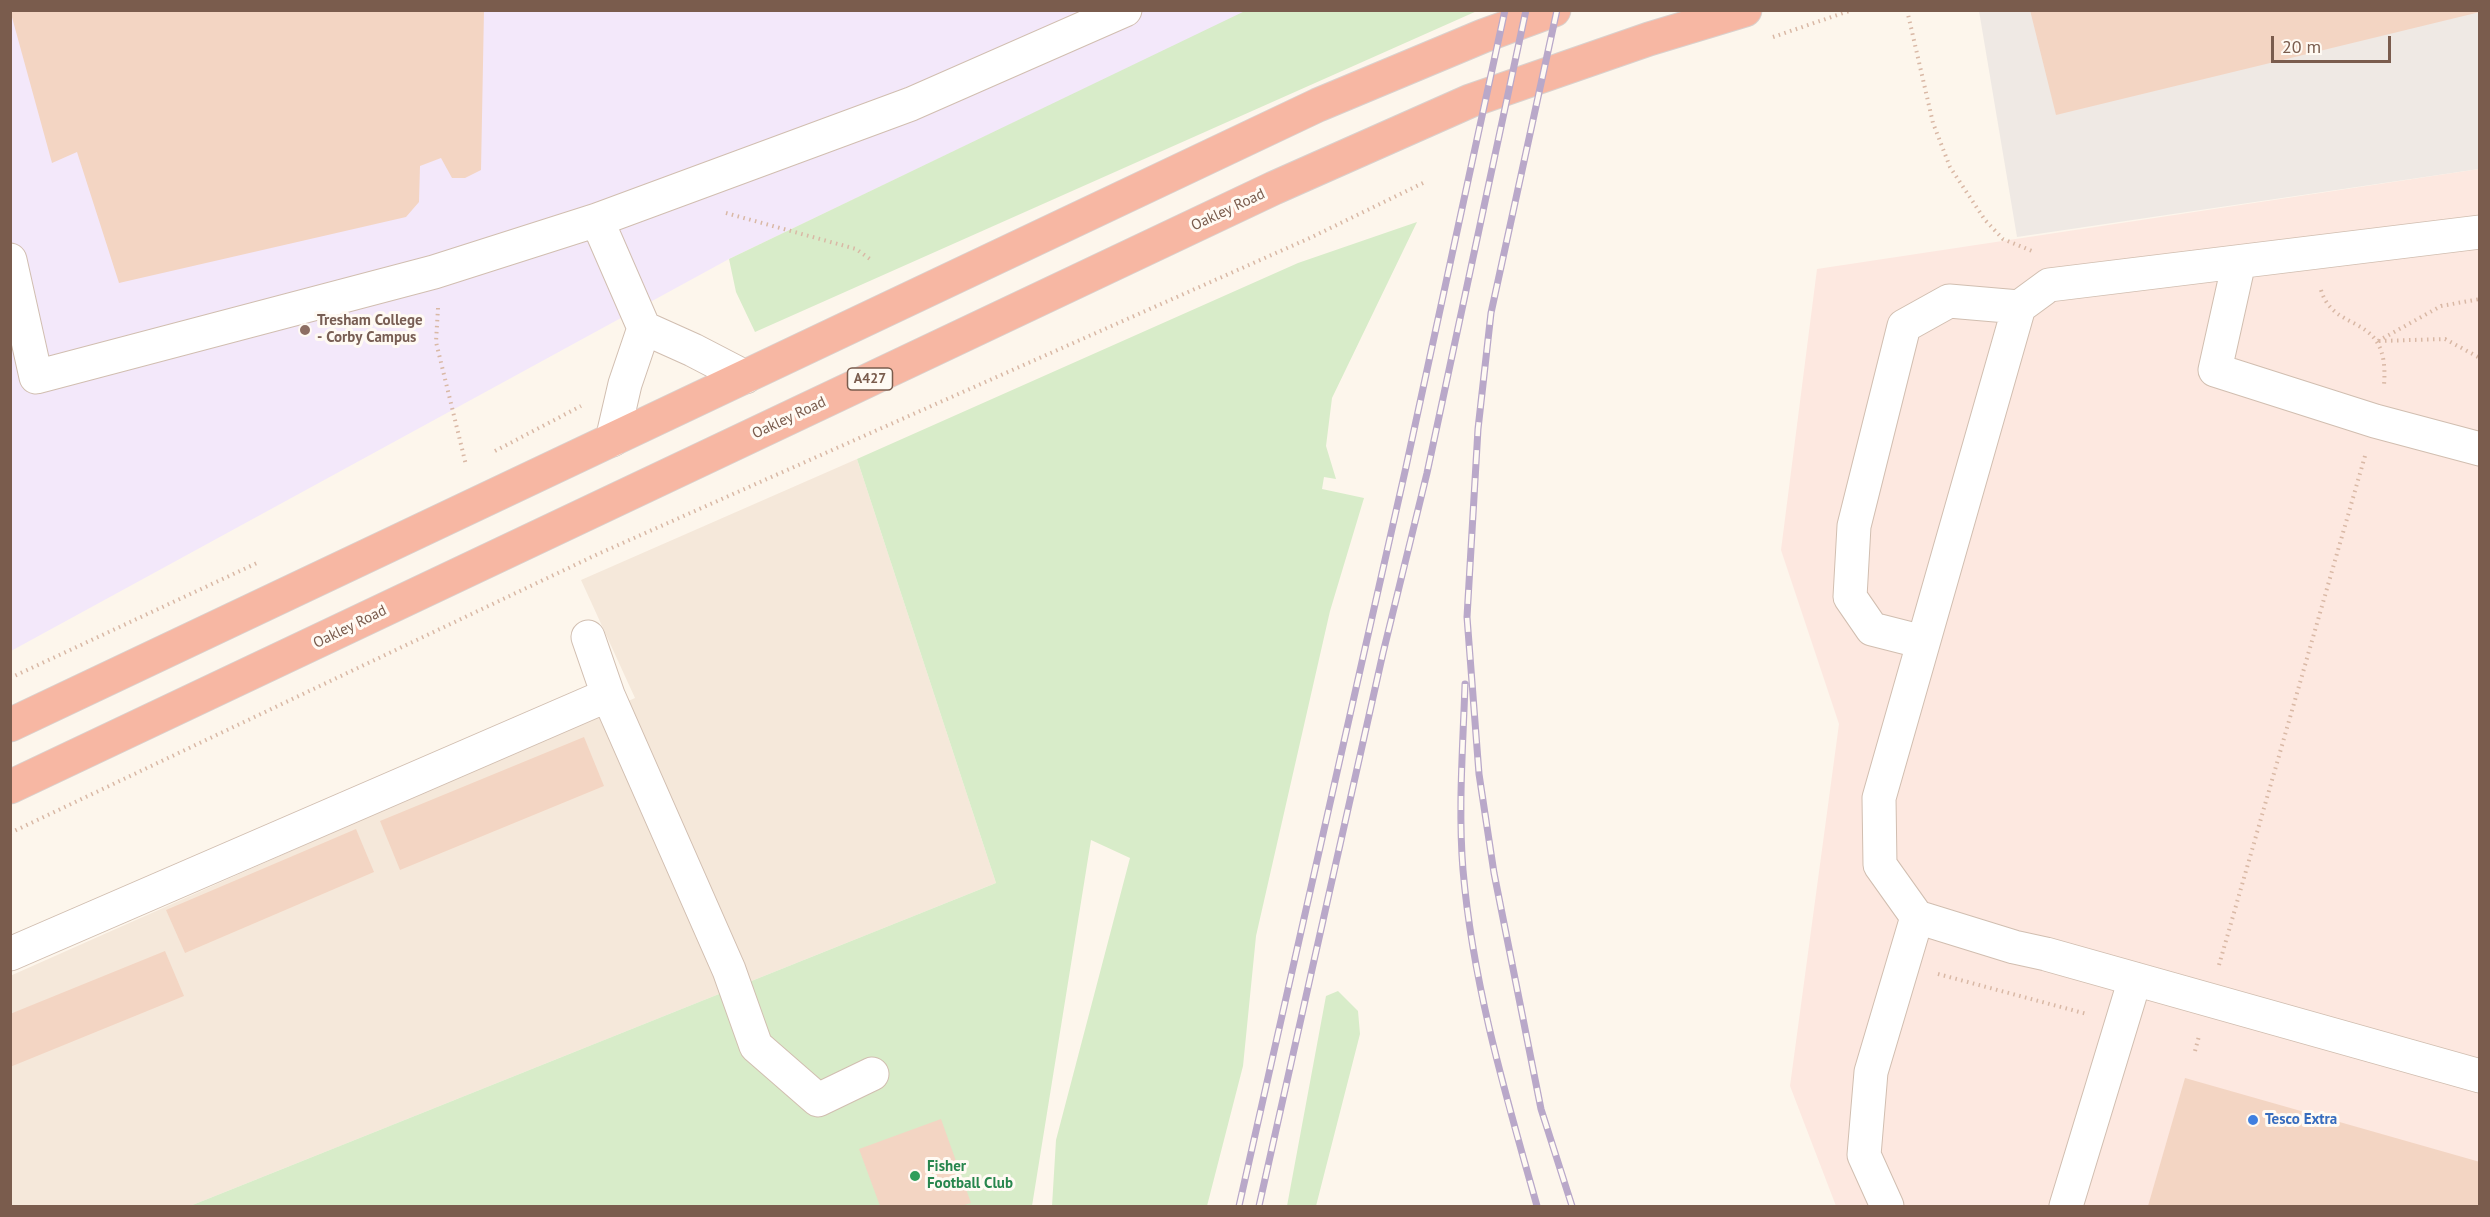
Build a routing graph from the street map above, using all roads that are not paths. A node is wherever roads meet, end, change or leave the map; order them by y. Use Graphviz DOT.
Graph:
graph roads {
  1 [pos="1125,10"];
  2 [pos="1554,10"];
  3 [pos="1746,10"];
  4 [pos="597,220"];
  5 [pos="2480,232"];
  6 [pos="10,260"];
  7 [pos="2239,262"];
  8 [pos="2019,307"];
  9 [pos="644,327"];
  10 [pos="745,377"];
  11 [pos="612,440"];
  12 [pos="2480,449"];
  13 [pos="588,637"];
  14 [pos="1923,642"];
  15 [pos="608,695"];
  16 [pos="10,725"];
  17 [pos="10,787"];
  18 [pos="1917,917"];
  19 [pos="10,954"];
  20 [pos="2135,979"];
  21 [pos="872,1074"];
  22 [pos="2480,1076"];
  23 [pos="1887,1206"];
  24 [pos="2066,1206"];
  1 -- 4 [label="street"];
  2 -- 10 [label="highway"];
  3 -- 17 [label="highway, Oakley Road / A427"];
  4 -- 6 [label="street"];
  4 -- 9 [label="street"];
  5 -- 7 [label="street"];
  7 -- 8 [label="street"];
  7 -- 12 [label="street"];
  8 -- 14 [label="street"];
  8 -- 14 [label="street"];
  9 -- 10 [label="street"];
  9 -- 11 [label="street"];
  10 -- 11 [label="highway"];
  11 -- 16 [label="highway"];
  13 -- 15 [label="street"];
  14 -- 18 [label="street"];
  15 -- 19 [label="street"];
  15 -- 21 [label="street"];
  18 -- 20 [label="street"];
  18 -- 23 [label="street"];
  20 -- 22 [label="street"];
  20 -- 24 [label="street"];
}
